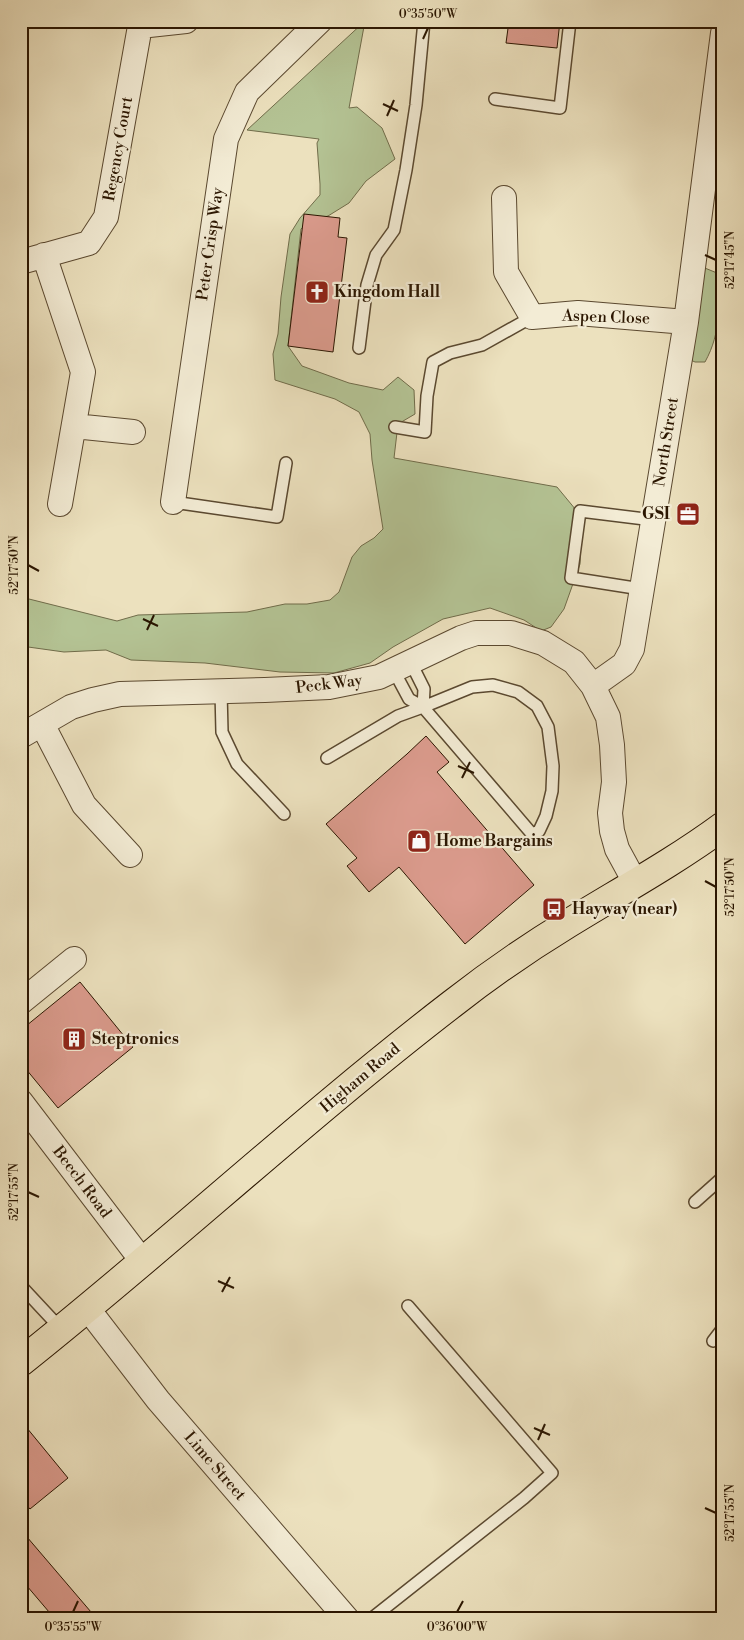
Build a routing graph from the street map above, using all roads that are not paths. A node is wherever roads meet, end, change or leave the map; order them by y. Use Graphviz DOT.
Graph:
graph roads {
  1 [pos="186,21"];
  2 [pos="320,21"];
  3 [pos="424,21"];
  4 [pos="570,21"];
  5 [pos="723,33"];
  6 [pos="495,99"];
  7 [pos="504,198"];
  8 [pos="44,255"];
  9 [pos="21,262"];
  10 [pos="532,317"];
  11 [pos="686,322"];
  12 [pos="359,348"];
  13 [pos="74,426"];
  14 [pos="395,427"];
  15 [pos="133,432"];
  16 [pos="286,463"];
  17 [pos="173,502"];
  18 [pos="60,504"];
  19 [pos="653,520"];
  20 [pos="641,589"];
  21 [pos="403,667"];
  22 [pos="593,686"];
  23 [pos="221,691"];
  24 [pos="423,707"];
  25 [pos="42,724"];
  26 [pos="21,736"];
  27 [pos="327,758"];
  28 [pos="284,814"];
  29 [pos="723,826"];
  30 [pos="130,855"];
  31 [pos="636,884"];
  32 [pos="74,959"];
  33 [pos="21,1002"];
  34 [pos="21,1102"];
  35 [pos="723,1177"];
  36 [pos="695,1202"];
  37 [pos="143,1262"];
  38 [pos="21,1286"];
  39 [pos="408,1306"];
  40 [pos="88,1309"];
  41 [pos="723,1328"];
  42 [pos="62,1330"];
  43 [pos="713,1340"];
  44 [pos="21,1362"];
  45 [pos="347,1619"];
  46 [pos="371,1619"];
  1 -- 8 [label="street, Regency Court"];
  2 -- 17 [label="street, Peter Crisp Way"];
  3 -- 12 [label="lane"];
  4 -- 6 [label="lane"];
  5 -- 11 [label="street, North Street"];
  7 -- 10 [label="street"];
  8 -- 9 [label="street, Regency Court"];
  8 -- 13 [label="street"];
  10 -- 11 [label="street, Aspen Close"];
  10 -- 14 [label="lane"];
  11 -- 19 [label="street, North Street"];
  13 -- 15 [label="street"];
  13 -- 18 [label="street"];
  16 -- 17 [label="lane"];
  19 -- 20 [label="street, North Street"];
  19 -- 20 [label="lane"];
  20 -- 22 [label="street, North Street"];
  21 -- 22 [label="street, Peck Way"];
  21 -- 23 [label="street, Peck Way"];
  21 -- 24 [label="lane"];
  21 -- 24 [label="lane"];
  22 -- 31 [label="street"];
  23 -- 25 [label="street, Peck Way"];
  23 -- 28 [label="lane"];
  24 -- 24 [label="lane"];
  24 -- 27 [label="lane"];
  25 -- 26 [label="street, Peck Way"];
  25 -- 30 [label="street"];
  29 -- 31 [label="main road, Higham Road"];
  31 -- 37 [label="main road, Higham Road"];
  32 -- 33 [label="street"];
  34 -- 37 [label="street, Beech Road"];
  35 -- 36 [label="lane"];
  37 -- 40 [label="main road, Higham Road"];
  38 -- 42 [label="lane"];
  39 -- 46 [label="lane"];
  40 -- 42 [label="main road, Higham Road"];
  40 -- 45 [label="street, Lime Street"];
  41 -- 43 [label="lane"];
  42 -- 44 [label="main road, Higham Road"];
}
